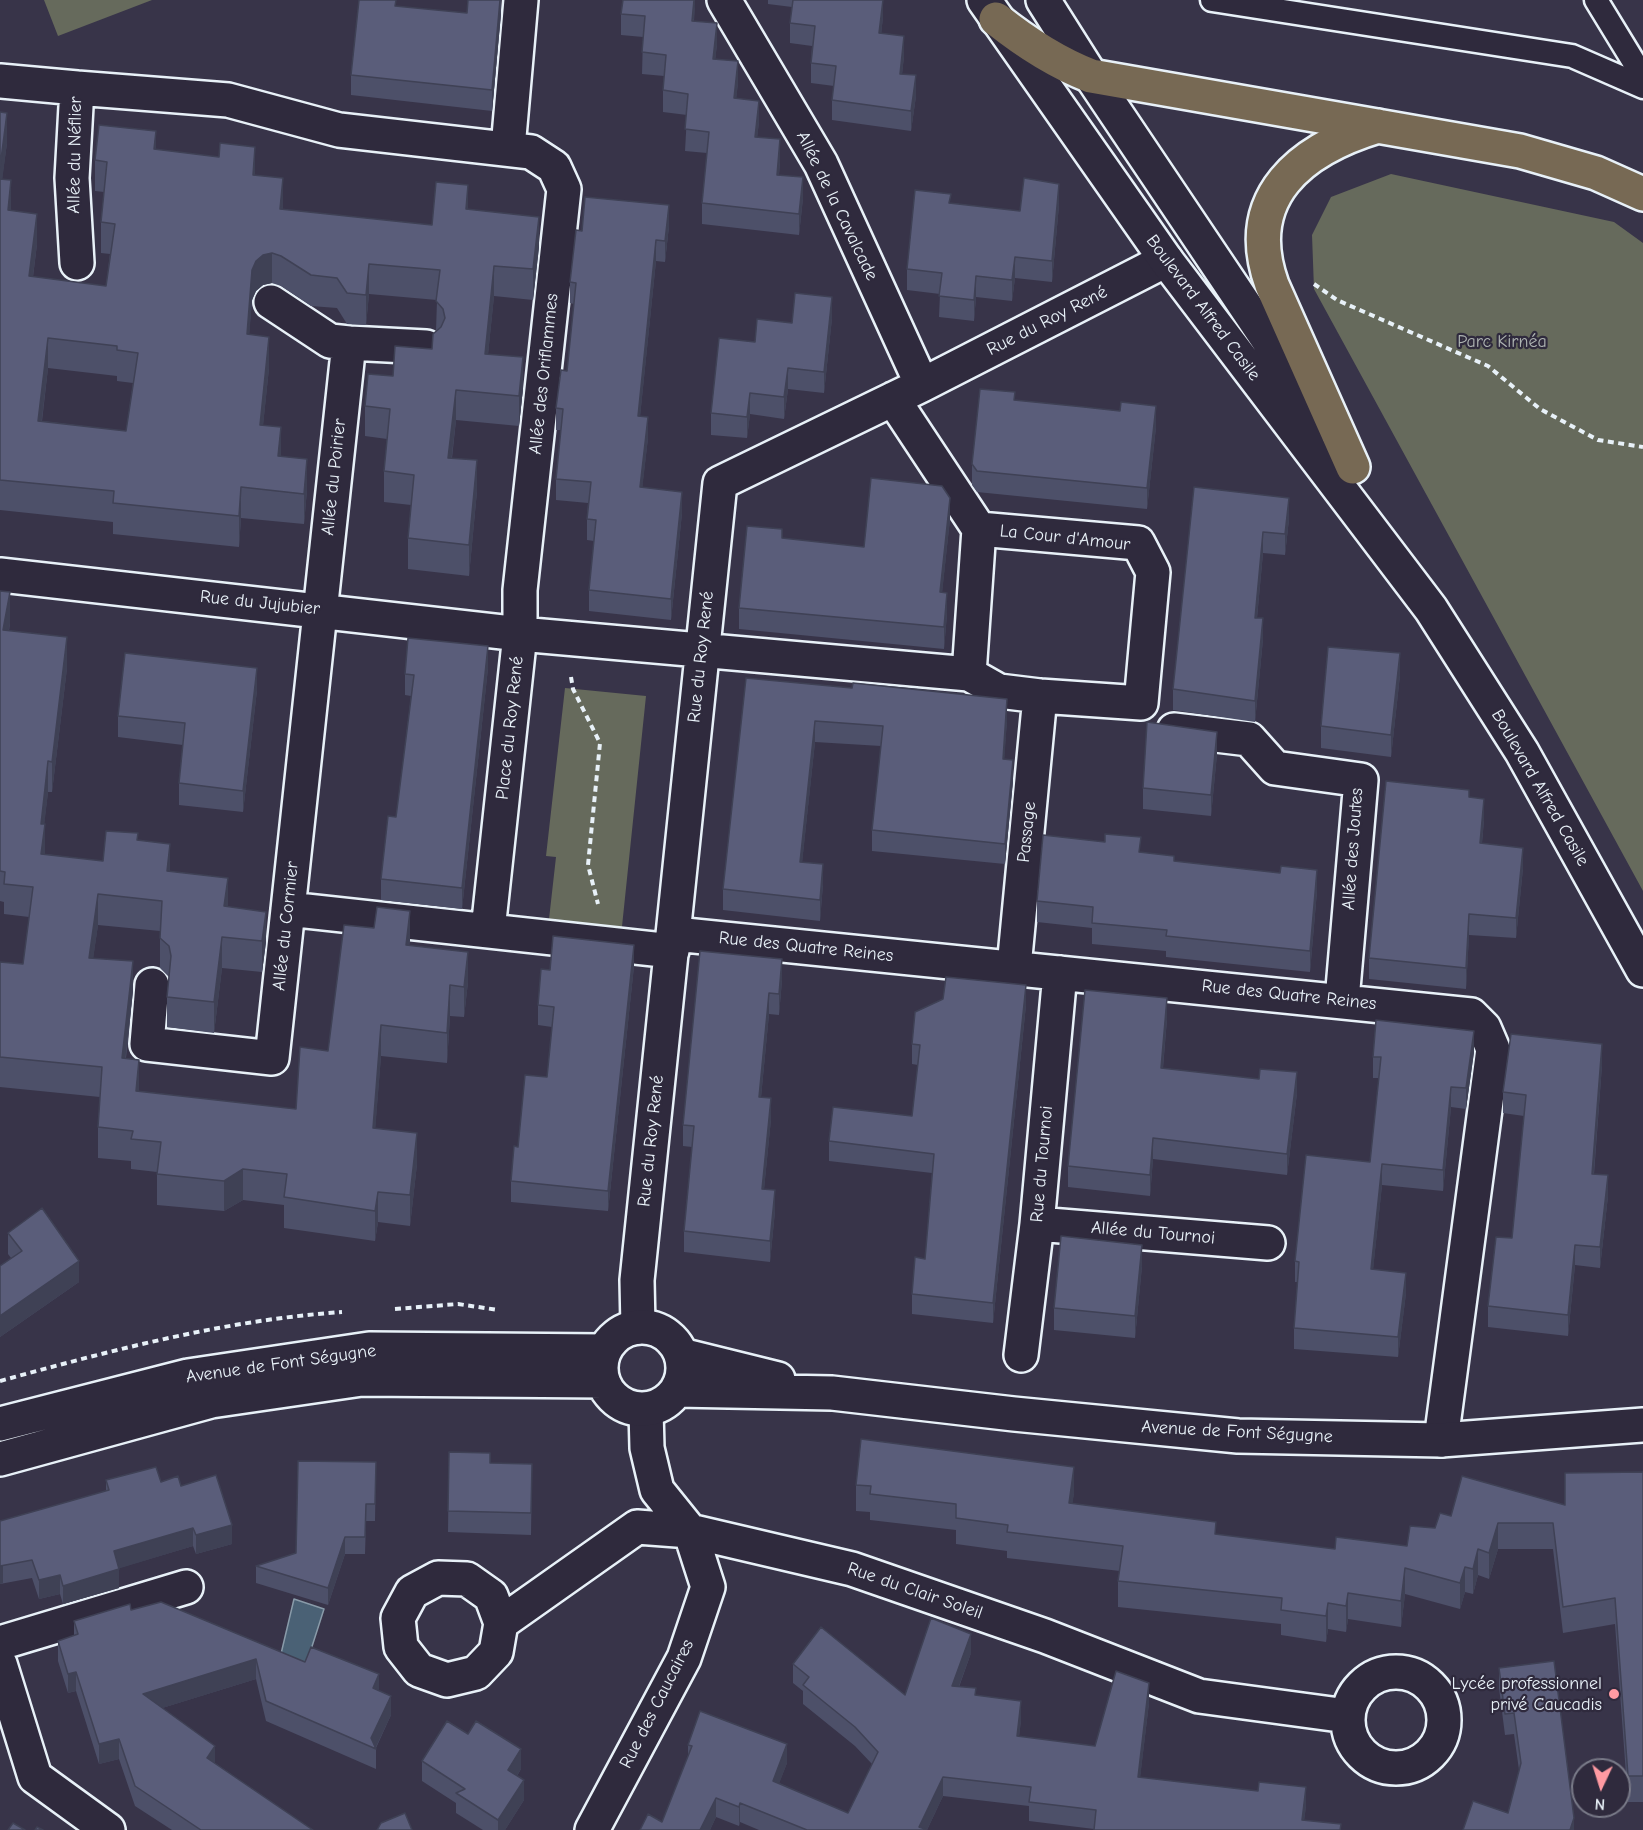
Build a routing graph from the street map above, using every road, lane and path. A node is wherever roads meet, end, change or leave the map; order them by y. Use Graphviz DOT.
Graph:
graph roads {
  1 [pos="521,0"];
  2 [pos="724,0"];
  3 [pos="1043,0"];
  4 [pos="1212,0"];
  5 [pos="1596,0"];
  6 [pos="990,10"];
  7 [pos="1091,76"];
  8 [pos="1643,76"];
  9 [pos="0,81"];
  10 [pos="1643,87"];
  11 [pos="77,88"];
  12 [pos="1380,125"];
  13 [pos="508,148"];
  14 [pos="1643,194"];
  15 [pos="1166,260"];
  16 [pos="77,263"];
  17 [pos="1311,282"];
  18 [pos="271,302"];
  19 [pos="349,344"];
  20 [pos="426,348"];
  21 [pos="922,385"];
  22 [pos="893,399"];
  23 [pos="1643,447"];
  24 [pos="1353,467"];
  25 [pos="979,529"];
  26 [pos="0,575"];
  27 [pos="1431,609"];
  28 [pos="320,610"];
  29 [pos="520,634"];
  30 [pos="565,638"];
  31 [pos="701,651"];
  32 [pos="969,674"];
  33 [pos="1040,696"];
  34 [pos="1141,703"];
  35 [pos="288,909"];
  36 [pos="488,930"];
  37 [pos="673,942"];
  38 [pos="608,943"];
  39 [pos="1014,967"];
  40 [pos="1643,970"];
  41 [pos="1060,973"];
  42 [pos="152,985"];
  43 [pos="1342,1000"];
  44 [pos="1037,1224"];
  45 [pos="1268,1243"];
  46 [pos="638,1327"];
  47 [pos="681,1355"];
  48 [pos="1021,1355"];
  49 [pos="604,1366"];
  50 [pos="677,1390"];
  51 [pos="832,1393"];
  52 [pos="646,1410"];
  53 [pos="0,1424"];
  54 [pos="1643,1425"];
  55 [pos="1441,1440"];
  56 [pos="0,1459"];
  57 [pos="690,1531"];
  58 [pos="186,1587"];
  59 [pos="501,1623"];
  60 [pos="0,1643"];
  61 [pos="0,1664"];
  62 [pos="1347,1716"];
  63 [pos="108,1830"];
  64 [pos="592,1830"];
  1 -- 13 [label="street"];
  2 -- 21 [label="street, Allée de la Cavalcade"];
  3 -- 7 [label="street, Boulevard Alfred Casile"];
  4 -- 10 [label="lane"];
  5 -- 8 [label="lane"];
  6 -- 7 [label="highway"];
  6 -- 15 [label="street, Boulevard Alfred Casile"];
  7 -- 12 [label="highway"];
  7 -- 24 [label="street, Boulevard Alfred Casile"];
  9 -- 11 [label="street, Allée du Néflier"];
  11 -- 13 [label="street, Allée des Oriflammes"];
  11 -- 16 [label="street, Allée du Néflier"];
  12 -- 14 [label="highway"];
  12 -- 24 [label="highway"];
  13 -- 29 [label="street, Allée des Oriflammes"];
  15 -- 21 [label="street, Rue du Roy René"];
  15 -- 27 [label="street, Boulevard Alfred Casile"];
  17 -- 23 [label="path"];
  18 -- 19 [label="street"];
  19 -- 20 [label="street"];
  19 -- 28 [label="street, Allée du Poirier"];
  21 -- 22 [label="street, Rue du Roy René"];
  22 -- 25 [label="street"];
  22 -- 31 [label="street, Rue du Roy René"];
  24 -- 27 [label="street, Boulevard Alfred Casile"];
  25 -- 32 [label="street, La Cour d'Amour"];
  25 -- 34 [label="street, La Cour d'Amour"];
  26 -- 28 [label="street, Rue du Jujubier"];
  27 -- 40 [label="street, Boulevard Alfred Casile"];
  28 -- 29 [label="street, Rue du Jujubier"];
  28 -- 35 [label="street, Allée du Cormier"];
  29 -- 30 [label="street, Place du Roy René"];
  29 -- 36 [label="street, Place du Roy René"];
  30 -- 31 [label="street, Place du Roy René"];
  30 -- 38 [label="path"];
  31 -- 32 [label="street"];
  31 -- 37 [label="street, Rue du Roy René"];
  32 -- 33 [label="street"];
  33 -- 34 [label="street"];
  33 -- 39 [label="street, Passage"];
  34 -- 43 [label="street, Allée des Joutes"];
  35 -- 36 [label="street"];
  35 -- 42 [label="street, Allée du Cormier"];
  36 -- 38 [label="street"];
  37 -- 38 [label="street"];
  37 -- 39 [label="street, Rue des Quatre Reines"];
  37 -- 46 [label="street, Rue du Roy René"];
  39 -- 41 [label="street, Rue des Quatre Reines"];
  41 -- 43 [label="street, Rue des Quatre Reines"];
  41 -- 44 [label="street, Rue du Tournoi"];
  43 -- 55 [label="street, Rue des Quatre Reines"];
  44 -- 45 [label="street, Allée du Tournoi"];
  44 -- 48 [label="street, Rue du Tournoi"];
  46 -- 47 [label="street"];
  46 -- 49 [label="street"];
  47 -- 50 [label="street"];
  47 -- 51 [label="street, Avenue de Font Ségugne"];
  49 -- 52 [label="street"];
  49 -- 53 [label="street, Avenue de Font Ségugne"];
  49 -- 56 [label="street, Avenue de Font Ségugne"];
  50 -- 51 [label="street, Avenue de Font Ségugne"];
  50 -- 52 [label="street"];
  51 -- 55 [label="street, Avenue de Font Ségugne"];
  52 -- 57 [label="street, Rue des Caucaires"];
  54 -- 55 [label="street, Avenue de Font Ségugne"];
  57 -- 59 [label="street, Rue du Clair Soleil"];
  57 -- 62 [label="street, Rue du Clair Soleil"];
  57 -- 64 [label="street, Rue des Caucaires"];
  58 -- 60 [label="street"];
  61 -- 63 [label="street"];
}
